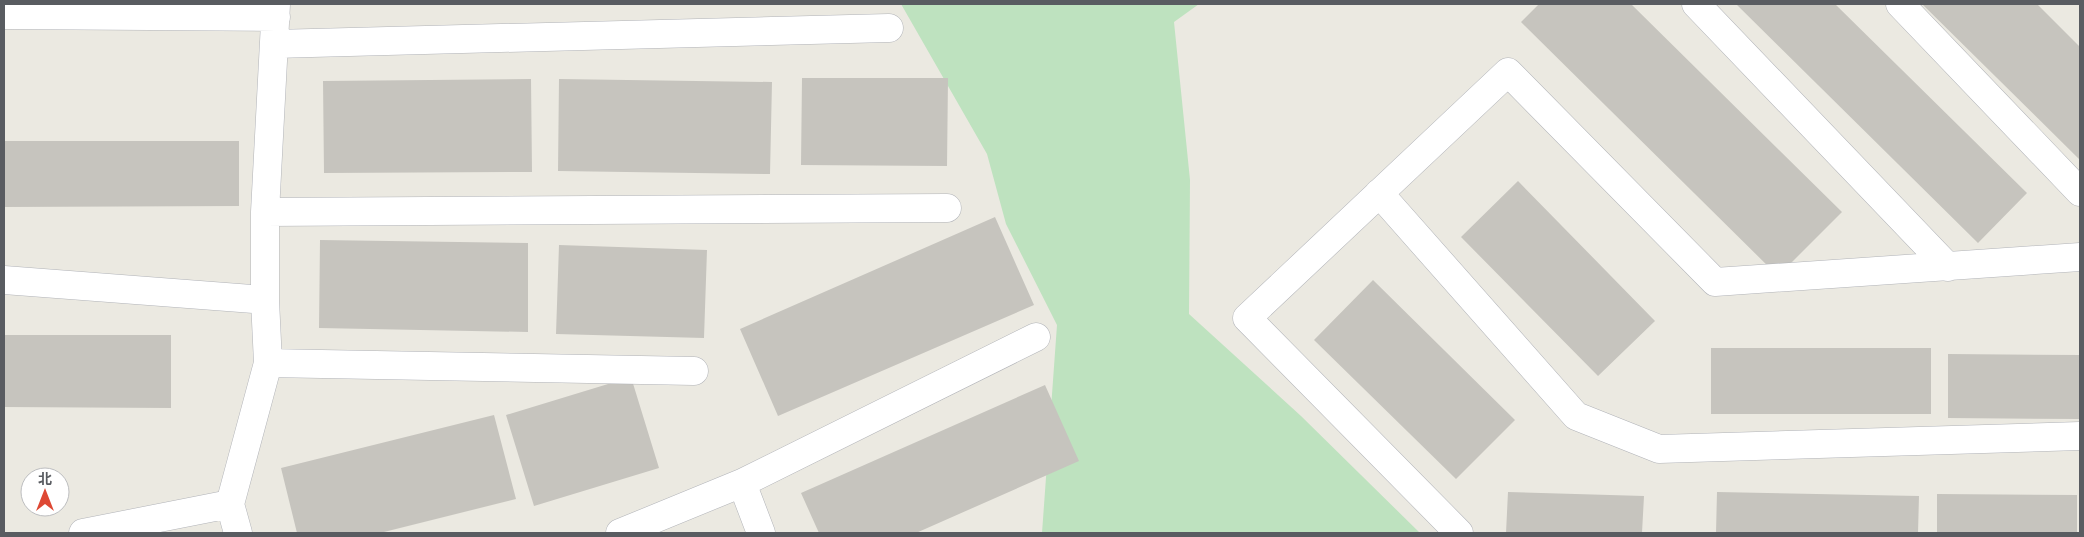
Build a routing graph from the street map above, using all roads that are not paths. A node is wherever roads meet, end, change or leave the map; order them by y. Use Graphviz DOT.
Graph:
graph roads {
  1 [pos="1696,4"];
  2 [pos="1900,4"];
  3 [pos="276,10"];
  4 [pos="4,15"];
  5 [pos="889,28"];
  6 [pos="274,44"];
  7 [pos="2080,192"];
  8 [pos="1379,193"];
  9 [pos="947,208"];
  10 [pos="265,212"];
  11 [pos="2080,257"];
  12 [pos="1948,266"];
  13 [pos="4,280"];
  14 [pos="265,300"];
  15 [pos="1036,337"];
  16 [pos="268,363"];
  17 [pos="694,371"];
  18 [pos="2080,436"];
  19 [pos="742,483"];
  20 [pos="230,504"];
  21 [pos="83,533"];
  22 [pos="238,533"];
  23 [pos="620,533"];
  24 [pos="761,533"];
  25 [pos="1459,533"];
  1 -- 12 [label="lane"];
  2 -- 7 [label="lane"];
  3 -- 4 [label="lane"];
  3 -- 6 [label="lane"];
  5 -- 6 [label="lane"];
  6 -- 10 [label="lane"];
  8 -- 12 [label="lane"];
  8 -- 18 [label="lane"];
  8 -- 25 [label="lane"];
  9 -- 10 [label="lane"];
  10 -- 14 [label="lane"];
  11 -- 12 [label="lane"];
  13 -- 14 [label="lane"];
  14 -- 16 [label="lane"];
  15 -- 19 [label="lane"];
  16 -- 17 [label="lane"];
  16 -- 20 [label="lane"];
  19 -- 23 [label="lane"];
  19 -- 24 [label="lane"];
  20 -- 21 [label="lane"];
  20 -- 22 [label="lane"];
}
